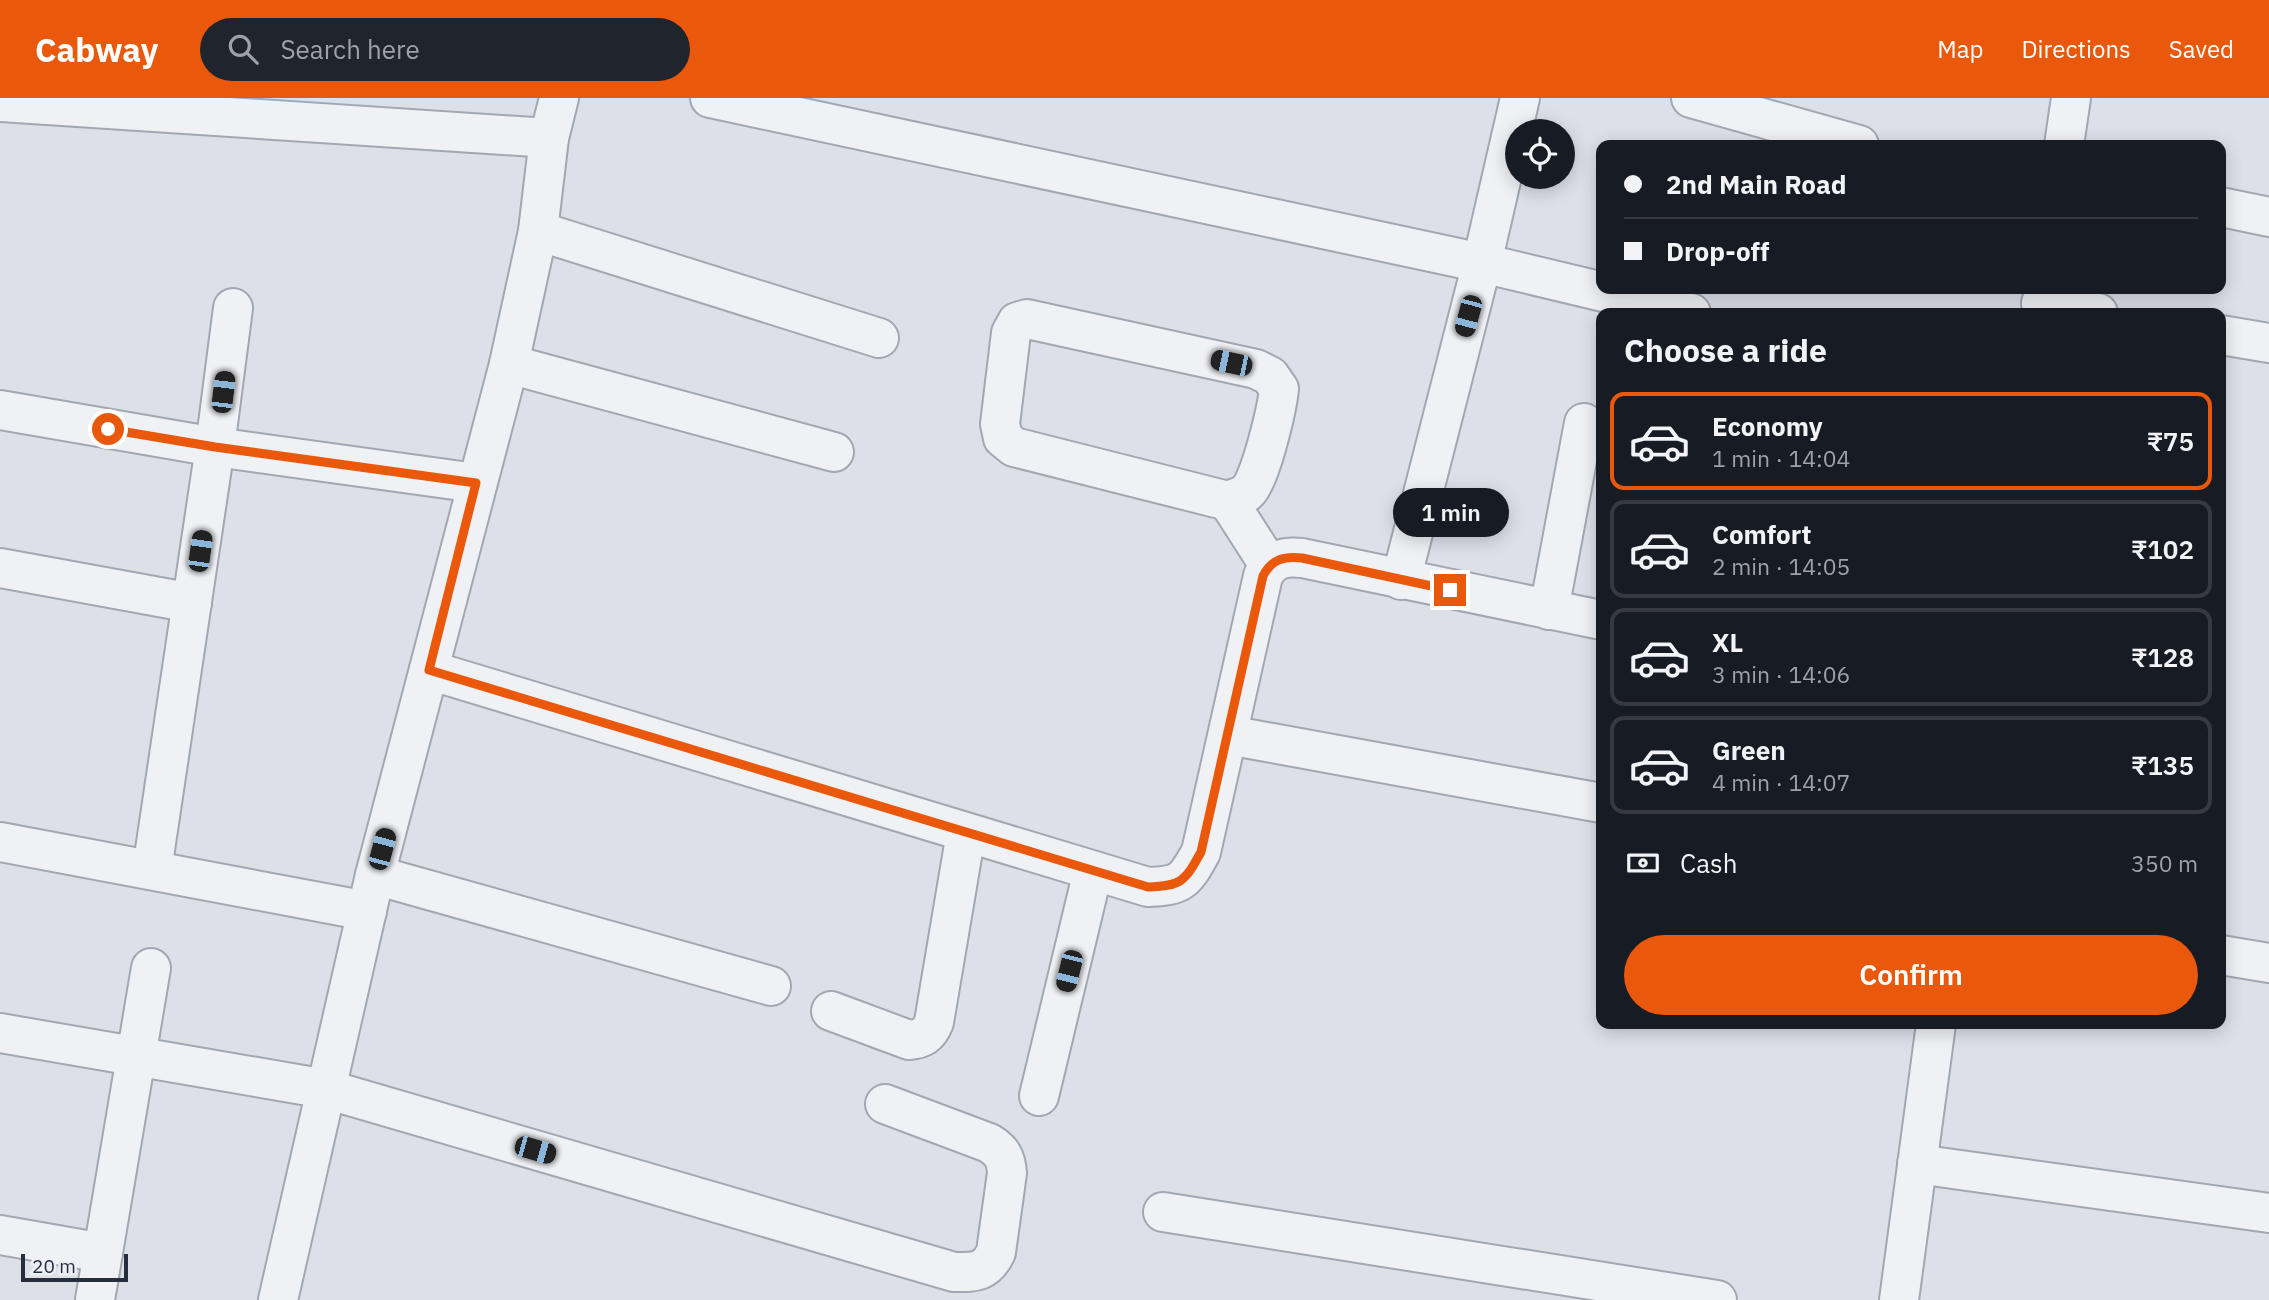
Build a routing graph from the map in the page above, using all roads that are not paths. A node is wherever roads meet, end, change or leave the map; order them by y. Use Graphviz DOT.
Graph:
graph roads {
  1 [pos="559,98"];
  2 [pos="710,98"];
  3 [pos="1520,98"];
  4 [pos="1690,98"];
  5 [pos="2071,98"];
  6 [pos="0,102"];
  7 [pos="549,138"];
  8 [pos="1841,140"];
  9 [pos="2065,140"];
  10 [pos="2226,209"];
  11 [pos="2269,217"];
  12 [pos="538,231"];
  13 [pos="1482,263"];
  14 [pos="1596,290"];
  15 [pos="1612,294"];
  16 [pos="2041,302"];
  17 [pos="233,308"];
  18 [pos="1670,308"];
  19 [pos="2072,308"];
  20 [pos="2226,336"];
  21 [pos="879,338"];
  22 [pos="2269,344"];
  23 [pos="509,364"];
  24 [pos="0,410"];
  25 [pos="1584,423"];
  26 [pos="215,447"];
  27 [pos="834,452"];
  28 [pos="476,483"];
  29 [pos="1228,501"];
  30 [pos="1269,565"];
  31 [pos="0,568"];
  32 [pos="1401,580"];
  33 [pos="192,603"];
  34 [pos="1549,610"];
  35 [pos="1596,619"];
  36 [pos="429,670"];
  37 [pos="1228,735"];
  38 [pos="1596,802"];
  39 [pos="966,833"];
  40 [pos="0,842"];
  41 [pos="152,870"];
  42 [pos="1093,871"];
  43 [pos="371,893"];
  44 [pos="2226,956"];
  45 [pos="2269,963"];
  46 [pos="151,968"];
  47 [pos="771,986"];
  48 [pos="831,1011"];
  49 [pos="1935,1029"];
  50 [pos="0,1033"];
  51 [pos="136,1058"];
  52 [pos="326,1089"];
  53 [pos="1039,1096"];
  54 [pos="885,1104"];
  55 [pos="1917,1164"];
  56 [pos="1163,1212"];
  57 [pos="2269,1213"];
  58 [pos="0,1235"];
  59 [pos="103,1253"];
  60 [pos="95,1300"];
  61 [pos="278,1300"];
  62 [pos="1717,1300"];
  63 [pos="1899,1300"];
  1 -- 7 [label="street"];
  2 -- 13 [label="street"];
  3 -- 13 [label="street"];
  4 -- 8 [label="street"];
  5 -- 9 [label="street"];
  6 -- 7 [label="street"];
  7 -- 12 [label="street"];
  10 -- 11 [label="street"];
  12 -- 21 [label="street"];
  12 -- 23 [label="street"];
  13 -- 14 [label="street"];
  13 -- 32 [label="street"];
  15 -- 18 [label="street"];
  16 -- 19 [label="street"];
  17 -- 26 [label="street"];
  20 -- 22 [label="street"];
  23 -- 27 [label="street"];
  23 -- 28 [label="street"];
  24 -- 26 [label="street"];
  25 -- 34 [label="street"];
  26 -- 28 [label="street"];
  26 -- 33 [label="street"];
  28 -- 36 [label="street"];
  29 -- 29 [label="street"];
  29 -- 30 [label="street"];
  30 -- 32 [label="street"];
  30 -- 37 [label="street"];
  31 -- 33 [label="street"];
  32 -- 34 [label="street"];
  33 -- 41 [label="street"];
  34 -- 35 [label="street"];
  36 -- 39 [label="street"];
  36 -- 43 [label="street"];
  37 -- 38 [label="street"];
  37 -- 42 [label="street"];
  39 -- 42 [label="street"];
  39 -- 48 [label="street"];
  40 -- 41 [label="street"];
  41 -- 43 [label="street"];
  42 -- 53 [label="street"];
  43 -- 47 [label="street"];
  43 -- 52 [label="street"];
  44 -- 45 [label="street"];
  46 -- 51 [label="street"];
  49 -- 55 [label="street"];
  50 -- 51 [label="street"];
  51 -- 52 [label="street"];
  51 -- 59 [label="street"];
  52 -- 54 [label="street"];
  52 -- 61 [label="street"];
  55 -- 57 [label="street"];
  55 -- 63 [label="street"];
  56 -- 62 [label="street"];
  58 -- 59 [label="street"];
  59 -- 60 [label="street"];
}
